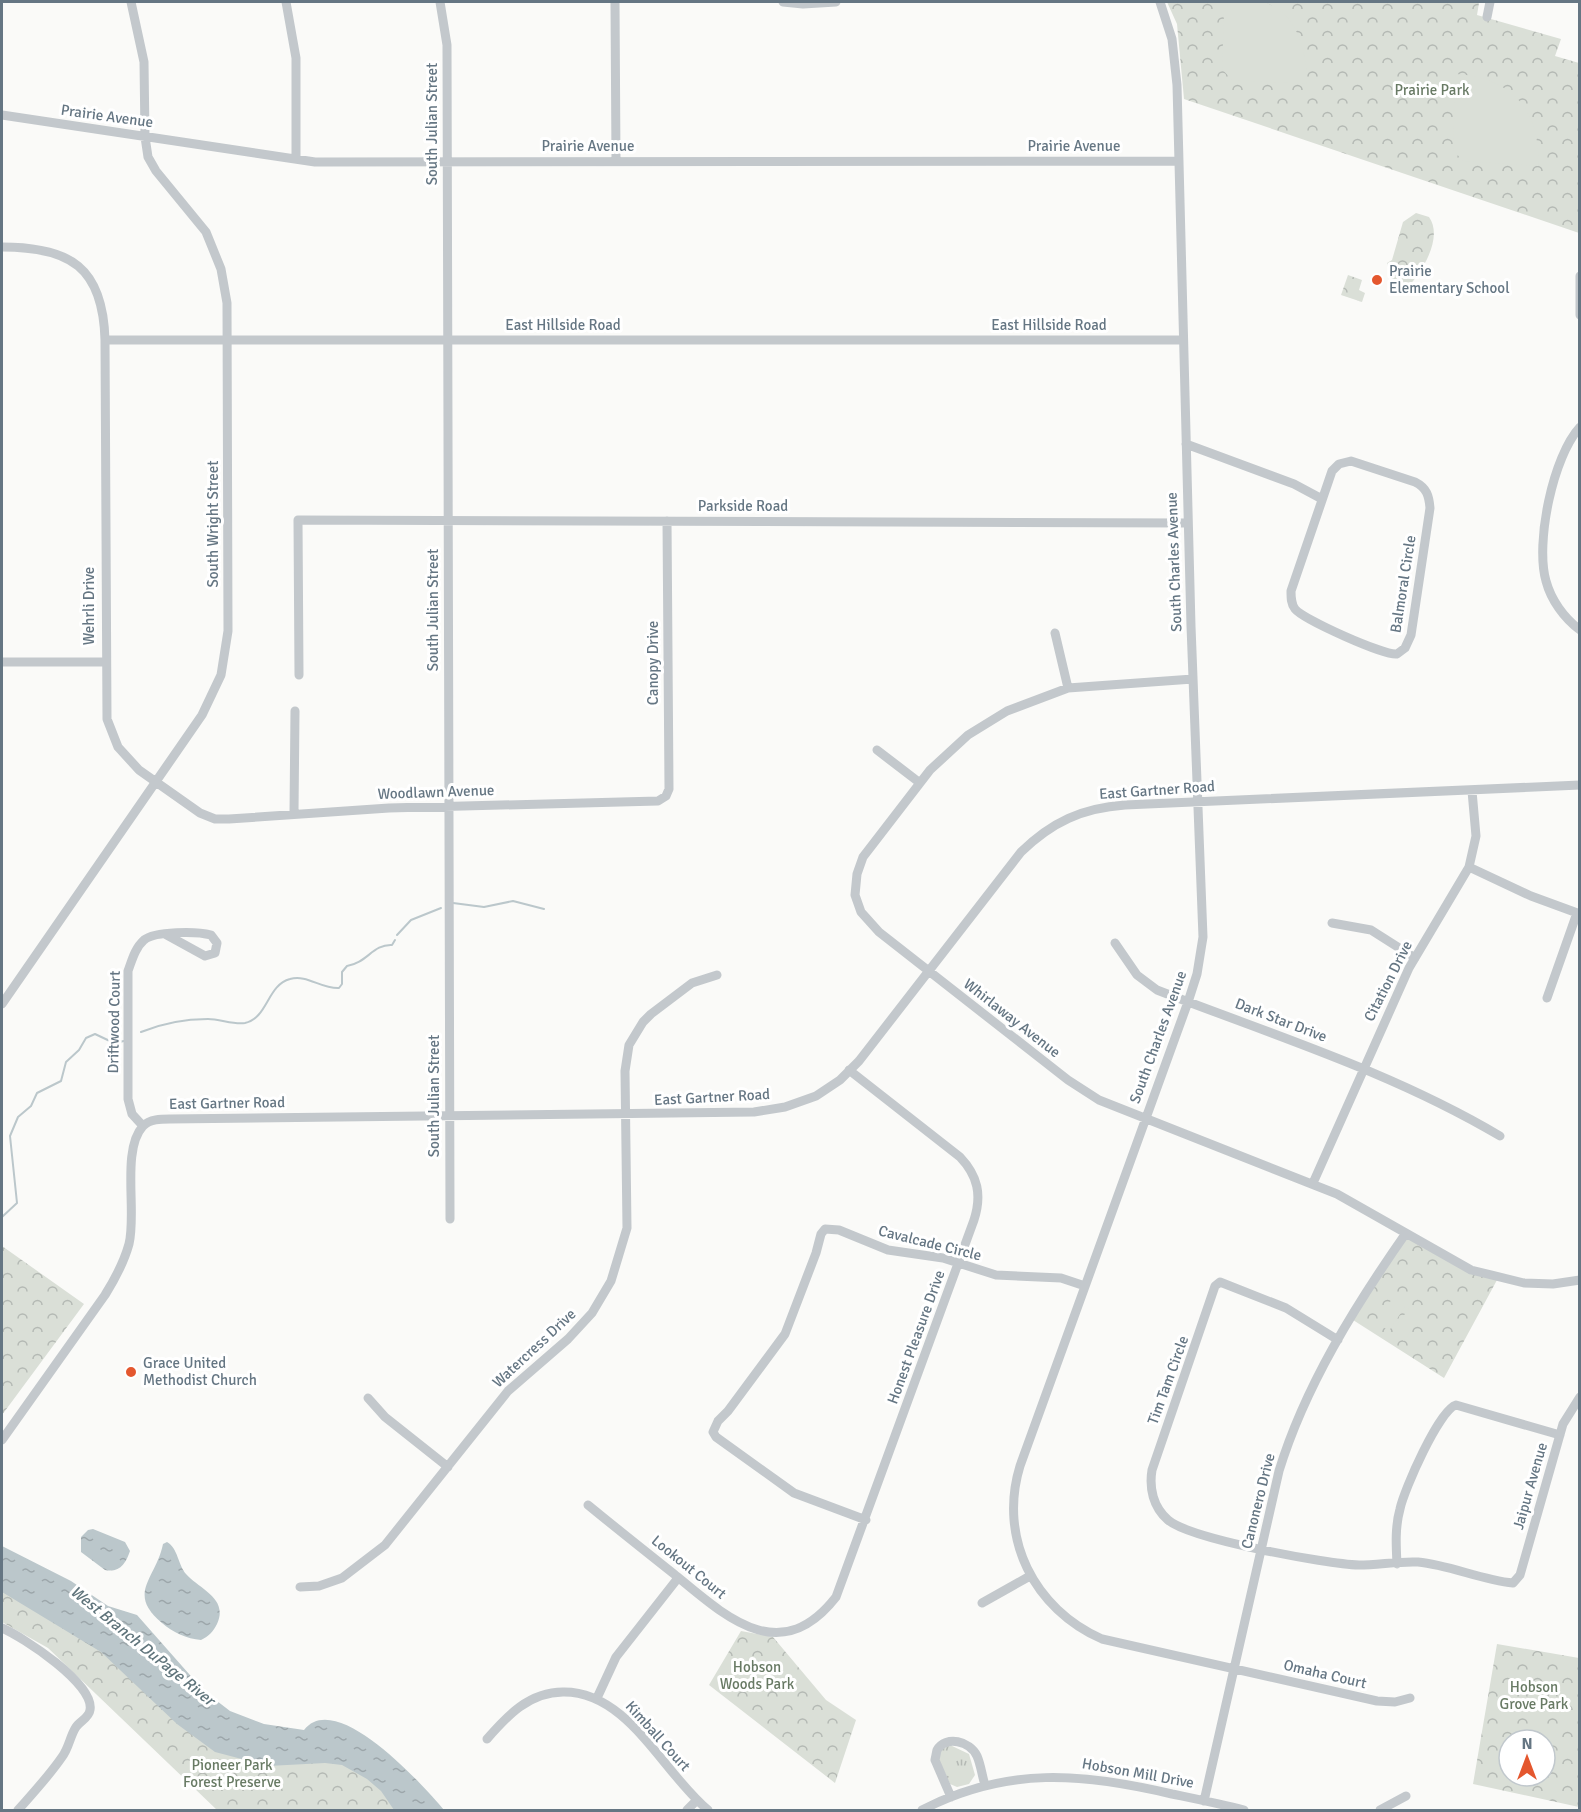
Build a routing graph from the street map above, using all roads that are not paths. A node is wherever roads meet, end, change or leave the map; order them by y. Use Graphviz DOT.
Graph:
graph roads {
  1 [pos="131,2"];
  2 [pos="286,2"];
  3 [pos="440,2"];
  4 [pos="615,2"];
  5 [pos="783,2"];
  6 [pos="836,2"];
  7 [pos="1160,2"];
  8 [pos="1490,2"];
  9 [pos="1487,16"];
  10 [pos="2,115"];
  11 [pos="145,137"];
  12 [pos="296,159"];
  13 [pos="447,161"];
  14 [pos="616,161"];
  15 [pos="1178,161"];
  16 [pos="2,247"];
  17 [pos="1580,276"];
  18 [pos="1579,314"];
  19 [pos="105,340"];
  20 [pos="446,340"];
  21 [pos="1183,340"];
  22 [pos="228,342"];
  23 [pos="1580,427"];
  24 [pos="1186,444"];
  25 [pos="1323,499"];
  26 [pos="448,520"];
  27 [pos="667,521"];
  28 [pos="1188,523"];
  29 [pos="1580,630"];
  30 [pos="1055,633"];
  31 [pos="2,662"];
  32 [pos="105,662"];
  33 [pos="299,675"];
  34 [pos="1193,679"];
  35 [pos="1068,688"];
  36 [pos="295,711"];
  37 [pos="877,750"];
  38 [pos="155,782"];
  39 [pos="920,783"];
  40 [pos="1580,785"];
  41 [pos="1472,791"];
  42 [pos="658,801"];
  43 [pos="1198,802"];
  44 [pos="447,806"];
  45 [pos="294,813"];
  46 [pos="215,819"];
  47 [pos="1469,867"];
  48 [pos="1578,914"];
  49 [pos="1332,922"];
  50 [pos="165,934"];
  51 [pos="1115,943"];
  52 [pos="1415,958"];
  53 [pos="928,970"];
  54 [pos="717,975"];
  55 [pos="1546,998"];
  56 [pos="1188,1002"];
  57 [pos="2,1004"];
  58 [pos="1363,1068"];
  59 [pos="849,1071"];
  60 [pos="627,1115"];
  61 [pos="449,1116"];
  62 [pos="1144,1118"];
  63 [pos="143,1126"];
  64 [pos="1500,1136"];
  65 [pos="1312,1183"];
  66 [pos="450,1220"];
  67 [pos="1406,1233"];
  68 [pos="958,1263"];
  69 [pos="1580,1280"];
  70 [pos="1085,1286"];
  71 [pos="1338,1340"];
  72 [pos="1580,1397"];
  73 [pos="368,1398"];
  74 [pos="1560,1435"];
  75 [pos="2,1440"];
  76 [pos="448,1467"];
  77 [pos="588,1505"];
  78 [pos="866,1520"];
  79 [pos="1261,1548"];
  80 [pos="1397,1564"];
  81 [pos="1030,1576"];
  82 [pos="678,1578"];
  83 [pos="300,1587"];
  84 [pos="982,1603"];
  85 [pos="2,1628"];
  86 [pos="781,1631"];
  87 [pos="1234,1669"];
  88 [pos="597,1698"];
  89 [pos="1410,1698"];
  90 [pos="487,1739"];
  91 [pos="984,1785"];
  92 [pos="1406,1796"];
  93 [pos="951,1797"];
  94 [pos="696,1801"];
  95 [pos="1204,1801"];
  96 [pos="18,1810"];
  97 [pos="687,1810"];
  98 [pos="708,1810"];
  99 [pos="922,1810"];
  100 [pos="1244,1810"];
  101 [pos="1380,1810"];
  1 -- 11 [label="street, South Wright Street"];
  2 -- 12 [label="street"];
  3 -- 13 [label="street, South Julian Street"];
  4 -- 14 [label="street"];
  5 -- 6 [label="street"];
  7 -- 15 [label="street, South Charles Avenue"];
  8 -- 9 [label="street"];
  10 -- 11 [label="street, Prairie Avenue"];
  11 -- 12 [label="street, Prairie Avenue"];
  11 -- 22 [label="street, South Wright Street"];
  12 -- 13 [label="street, Prairie Avenue"];
  13 -- 14 [label="street, Prairie Avenue"];
  13 -- 20 [label="street, South Julian Street"];
  14 -- 15 [label="street, Prairie Avenue"];
  15 -- 21 [label="street, South Charles Avenue"];
  16 -- 19 [label="street"];
  17 -- 18 [label="street"];
  19 -- 22 [label="street, East Hillside Road"];
  19 -- 32 [label="street, Wehrli Drive"];
  20 -- 21 [label="street, East Hillside Road"];
  20 -- 22 [label="street, East Hillside Road"];
  20 -- 26 [label="street, South Julian Street"];
  21 -- 24 [label="street, South Charles Avenue"];
  22 -- 38 [label="street, South Wright Street"];
  23 -- 29 [label="street"];
  24 -- 25 [label="street"];
  24 -- 28 [label="street, South Charles Avenue"];
  25 -- 25 [label="street, Balmoral Circle"];
  26 -- 27 [label="street, Parkside Road"];
  26 -- 33 [label="street, Parkside Road"];
  26 -- 44 [label="street, South Julian Street"];
  27 -- 28 [label="street, Parkside Road"];
  27 -- 42 [label="street, Canopy Drive"];
  28 -- 34 [label="street, South Charles Avenue"];
  30 -- 35 [label="street"];
  31 -- 32 [label="street"];
  32 -- 38 [label="street, Wehrli Drive"];
  34 -- 35 [label="street, Whirlaway Avenue"];
  34 -- 43 [label="street, South Charles Avenue"];
  35 -- 39 [label="street, Whirlaway Avenue"];
  36 -- 45 [label="street"];
  37 -- 39 [label="street"];
  38 -- 46 [label="street, Wehrli Drive"];
  38 -- 57 [label="street, South Wright Street"];
  39 -- 53 [label="street, Whirlaway Avenue"];
  40 -- 41 [label="street, East Gartner Road"];
  41 -- 43 [label="street, East Gartner Road"];
  41 -- 47 [label="street, Citation Drive"];
  42 -- 44 [label="street, Woodlawn Avenue"];
  43 -- 53 [label="street, East Gartner Road"];
  43 -- 56 [label="street, South Charles Avenue"];
  44 -- 45 [label="street, Woodlawn Avenue"];
  44 -- 61 [label="street, South Julian Street"];
  45 -- 46 [label="street, Woodlawn Avenue"];
  47 -- 48 [label="street"];
  47 -- 52 [label="street, Citation Drive"];
  48 -- 55 [label="street"];
  49 -- 52 [label="street"];
  50 -- 50 [label="street, Driftwood Court"];
  50 -- 63 [label="street, Driftwood Court"];
  51 -- 56 [label="street, Dark Star Drive"];
  52 -- 58 [label="street, Citation Drive"];
  53 -- 59 [label="street, East Gartner Road"];
  53 -- 62 [label="street, Whirlaway Avenue"];
  54 -- 60 [label="street, Watercress Drive"];
  56 -- 58 [label="street, Dark Star Drive"];
  56 -- 62 [label="street, South Charles Avenue"];
  58 -- 64 [label="street, Dark Star Drive"];
  58 -- 65 [label="street, Citation Drive"];
  59 -- 60 [label="street, East Gartner Road"];
  59 -- 68 [label="street, Honest Pleasure Drive"];
  60 -- 61 [label="street, East Gartner Road"];
  60 -- 76 [label="street, Watercress Drive"];
  61 -- 63 [label="street, East Gartner Road"];
  61 -- 66 [label="street, South Julian Street"];
  62 -- 65 [label="street, Whirlaway Avenue"];
  62 -- 70 [label="street, South Charles Avenue"];
  63 -- 75 [label="street"];
  65 -- 67 [label="street, Whirlaway Avenue"];
  67 -- 69 [label="street, Whirlaway Avenue"];
  67 -- 71 [label="street, Canonero Drive"];
  68 -- 70 [label="street, Cavalcade Circle"];
  68 -- 78 [label="street, Honest Pleasure Drive"];
  68 -- 78 [label="street, Cavalcade Circle"];
  70 -- 81 [label="street, South Charles Avenue"];
  71 -- 79 [label="street, Canonero Drive"];
  71 -- 79 [label="street, Tim Tam Circle"];
  72 -- 74 [label="street, Jaipur Avenue"];
  73 -- 76 [label="street"];
  74 -- 80 [label="street, Jaipur Avenue"];
  74 -- 80 [label="street"];
  76 -- 83 [label="street, Watercress Drive"];
  77 -- 82 [label="street, Lookout Court"];
  78 -- 86 [label="street, Honest Pleasure Drive"];
  79 -- 80 [label="street"];
  79 -- 87 [label="street, Canonero Drive"];
  81 -- 84 [label="street"];
  81 -- 87 [label="street, South Charles Avenue"];
  82 -- 86 [label="street, Lookout Court"];
  82 -- 88 [label="street"];
  85 -- 96 [label="street"];
  87 -- 89 [label="street, Omaha Court"];
  87 -- 95 [label="street, Canonero Drive"];
  88 -- 90 [label="street, Kimball Court"];
  88 -- 94 [label="street, Kimball Court"];
  91 -- 93 [label="street, Hobson Mill Drive"];
  91 -- 93 [label="street"];
  91 -- 95 [label="street, Hobson Mill Drive"];
  92 -- 101 [label="street"];
  93 -- 99 [label="street, Hobson Mill Drive"];
  94 -- 97 [label="street"];
  94 -- 98 [label="street, Kimball Court"];
  95 -- 100 [label="street, Hobson Mill Drive"];
}
